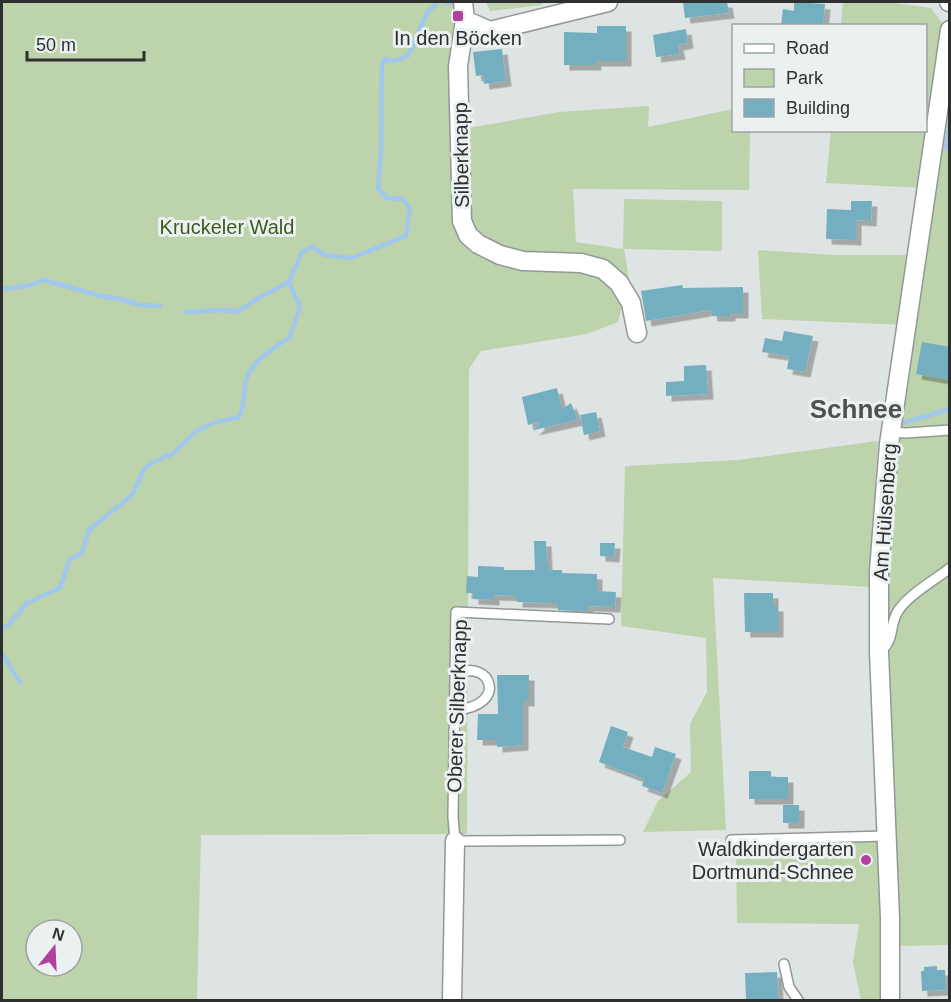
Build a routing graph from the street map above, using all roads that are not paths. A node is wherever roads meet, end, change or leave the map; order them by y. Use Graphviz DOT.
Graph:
graph roads {
  1 [pos="463,2"];
  2 [pos="608,2"];
  3 [pos="465,20"];
  4 [pos="950,30"];
  5 [pos="637,333"];
  6 [pos="950,430"];
  7 [pos="891,432"];
  8 [pos="950,568"];
  9 [pos="609,619"];
  10 [pos="879,652"];
  11 [pos="456,674"];
  12 [pos="456,710"];
  13 [pos="886,836"];
  14 [pos="620,840"];
  15 [pos="731,840"];
  16 [pos="454,841"];
  17 [pos="784,964"];
  18 [pos="452,1000"];
  19 [pos="798,1000"];
  20 [pos="889,1000"];
  1 -- 3 [label="street, Silberknapp"];
  2 -- 3 [label="street"];
  3 -- 5 [label="street, Silberknapp"];
  4 -- 7 [label="street, Am Hülsenberg"];
  6 -- 7 [label="lane"];
  7 -- 10 [label="street, Am Hülsenberg"];
  8 -- 10 [label="lane"];
  9 -- 11 [label="lane, Oberer Silberknapp"];
  10 -- 13 [label="street, Am Hülsenberg"];
  11 -- 12 [label="lane, Oberer Silberknapp"];
  11 -- 12 [label="lane"];
  12 -- 16 [label="lane, Oberer Silberknapp"];
  13 -- 15 [label="lane"];
  13 -- 20 [label="street, Am Hülsenberg"];
  14 -- 16 [label="lane"];
  16 -- 18 [label="street, Oberer Silberknapp"];
  17 -- 19 [label="lane"];
}
